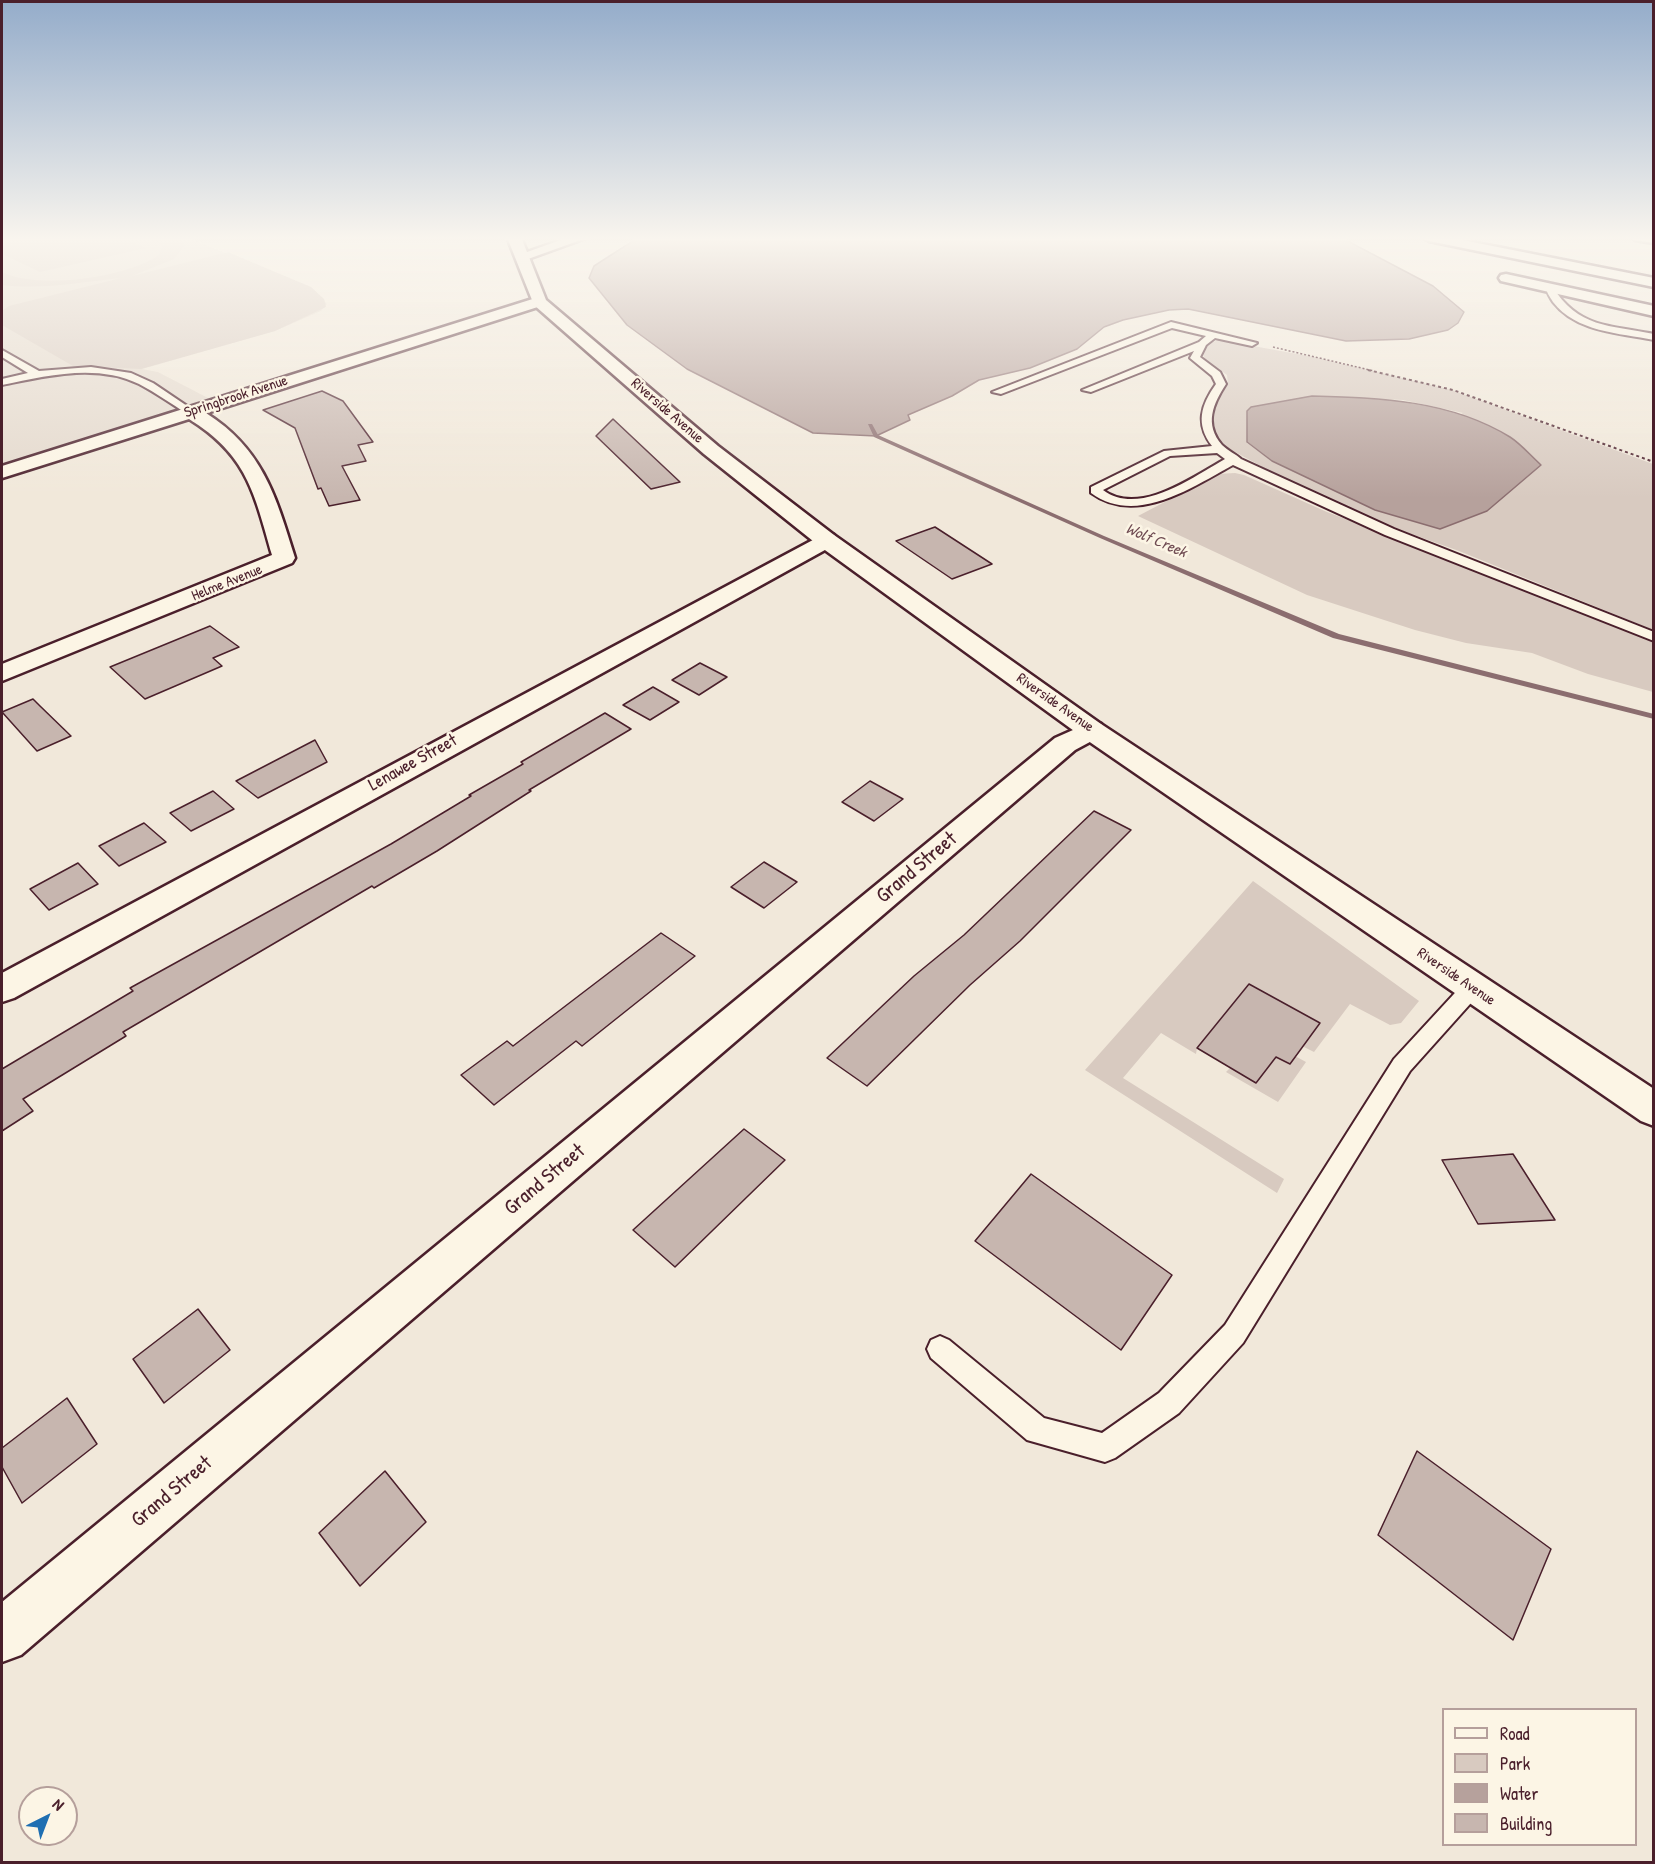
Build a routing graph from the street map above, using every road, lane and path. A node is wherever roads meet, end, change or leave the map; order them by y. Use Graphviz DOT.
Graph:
graph roads {
  1 [pos="469,324"];
  2 [pos="565,324"];
  3 [pos="1591,324"];
  4 [pos="1214,335"];
  5 [pos="1653,337"];
  6 [pos="1252,343"];
  7 [pos="1202,344"];
  8 [pos="2,353"];
  9 [pos="35,374"];
  10 [pos="2,382"];
  11 [pos="1087,390"];
  12 [pos="997,392"];
  13 [pos="191,412"];
  14 [pos="1220,449"];
  15 [pos="1236,459"];
  16 [pos="1653,462"];
  17 [pos="2,472"];
  18 [pos="826,540"];
  19 [pos="1653,636"];
  20 [pos="2,673"];
  21 [pos="1091,730"];
  22 [pos="1472,988"];
  23 [pos="2,989"];
  24 [pos="1653,1110"];
  25 [pos="940,1349"];
  26 [pos="2,1636"];
  1 -- 13 [label="street, Springbrook Avenue"];
  2 -- 18 [label="street, Riverside Avenue"];
  3 -- 5 [label="lane"];
  4 -- 6 [label="lane"];
  4 -- 7 [label="lane"];
  4 -- 12 [label="lane"];
  6 -- 16 [label="path"];
  7 -- 11 [label="lane"];
  7 -- 14 [label="lane"];
  8 -- 9 [label="lane"];
  9 -- 10 [label="lane"];
  9 -- 13 [label="lane"];
  13 -- 17 [label="street, Springbrook Avenue"];
  13 -- 20 [label="street, Helme Avenue"];
  14 -- 15 [label="lane"];
  14 -- 15 [label="lane"];
  15 -- 19 [label="lane"];
  18 -- 21 [label="street, Riverside Avenue"];
  18 -- 23 [label="street, Lenawee Street"];
  21 -- 22 [label="street, Riverside Avenue"];
  21 -- 26 [label="street, Grand Street"];
  22 -- 24 [label="street, Riverside Avenue"];
  22 -- 25 [label="lane"];
}
